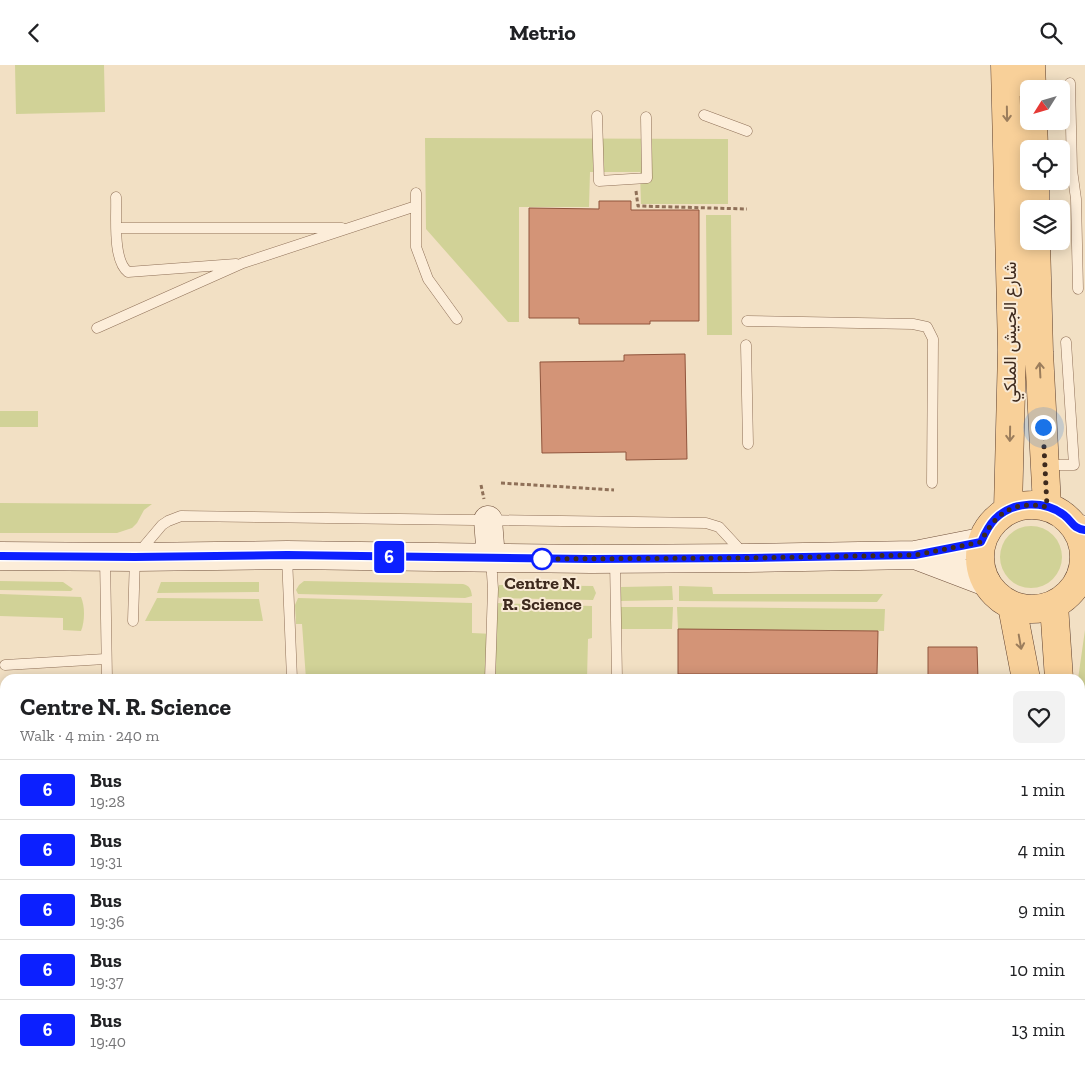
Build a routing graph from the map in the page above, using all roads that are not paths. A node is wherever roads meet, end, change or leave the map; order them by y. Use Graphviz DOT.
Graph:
graph roads {
  1 [pos="1006,65"];
  2 [pos="1031,65"];
  3 [pos="1032,80"];
  4 [pos="1070,83"];
  5 [pos="704,115"];
  6 [pos="597,116"];
  7 [pos="646,117"];
  8 [pos="747,131"];
  9 [pos="416,193"];
  10 [pos="116,197"];
  11 [pos="416,205"];
  12 [pos="117,228"];
  13 [pos="351,228"];
  14 [pos="1036,250"];
  15 [pos="243,263"];
  16 [pos="1078,289"];
  17 [pos="456,319"];
  18 [pos="747,321"];
  19 [pos="97,328"];
  20 [pos="1066,342"];
  21 [pos="746,345"];
  22 [pos="748,444"];
  23 [pos="1045,465"];
  24 [pos="932,483"];
  25 [pos="1047,507"];
  26 [pos="1008,509"];
  27 [pos="488,520"];
  28 [pos="1080,529"];
  29 [pos="981,542"];
  30 [pos="287,555"];
  31 [pos="915,555"];
  32 [pos="0,556"];
  33 [pos="105,556"];
  34 [pos="135,557"];
  35 [pos="491,558"];
  36 [pos="748,558"];
  37 [pos="615,559"];
  38 [pos="1083,576"];
  39 [pos="986,582"];
  40 [pos="1012,605"];
  41 [pos="1054,605"];
  42 [pos="133,621"];
  43 [pos="105,659"];
  44 [pos="4,665"];
  45 [pos="106,674"];
  46 [pos="292,674"];
  47 [pos="490,674"];
  48 [pos="617,674"];
  49 [pos="1025,674"];
  50 [pos="1059,674"];
  1 -- 26 [label="main road, شارع الجيش الملكي, one-way"];
  2 -- 3 [label="main road"];
  4 -- 16 [label="lane"];
  5 -- 8 [label="lane"];
  6 -- 7 [label="lane"];
  9 -- 11 [label="lane"];
  10 -- 12 [label="lane"];
  11 -- 13 [label="lane"];
  11 -- 17 [label="lane"];
  12 -- 13 [label="lane"];
  12 -- 15 [label="lane"];
  13 -- 15 [label="lane"];
  23 -- 14 [label="main road, شارع الجيش الملكي, one-way"];
  15 -- 19 [label="lane"];
  18 -- 24 [label="lane"];
  20 -- 23 [label="lane"];
  21 -- 22 [label="lane"];
  23 -- 25 [label="main road, شارع الجيش الملكي"];
  25 -- 26 [label="main road"];
  25 -- 28 [label="main road"];
  26 -- 29 [label="main road"];
  27 -- 34 [label="lane"];
  27 -- 35 [label="street"];
  27 -- 36 [label="lane"];
  28 -- 38 [label="main road"];
  29 -- 31 [label="street"];
  29 -- 39 [label="main road"];
  30 -- 34 [label="street"];
  30 -- 35 [label="street"];
  30 -- 46 [label="lane"];
  31 -- 36 [label="street"];
  31 -- 39 [label="street"];
  32 -- 33 [label="street"];
  33 -- 34 [label="street"];
  33 -- 43 [label="lane"];
  34 -- 42 [label="lane"];
  35 -- 37 [label="street"];
  35 -- 47 [label="lane"];
  36 -- 37 [label="street"];
  37 -- 48 [label="lane"];
  38 -- 41 [label="main road"];
  39 -- 40 [label="main road"];
  40 -- 41 [label="main road"];
  40 -- 49 [label="main road, one-way"];
  41 -- 50 [label="main road"];
  43 -- 44 [label="lane"];
  43 -- 45 [label="lane"];
}
